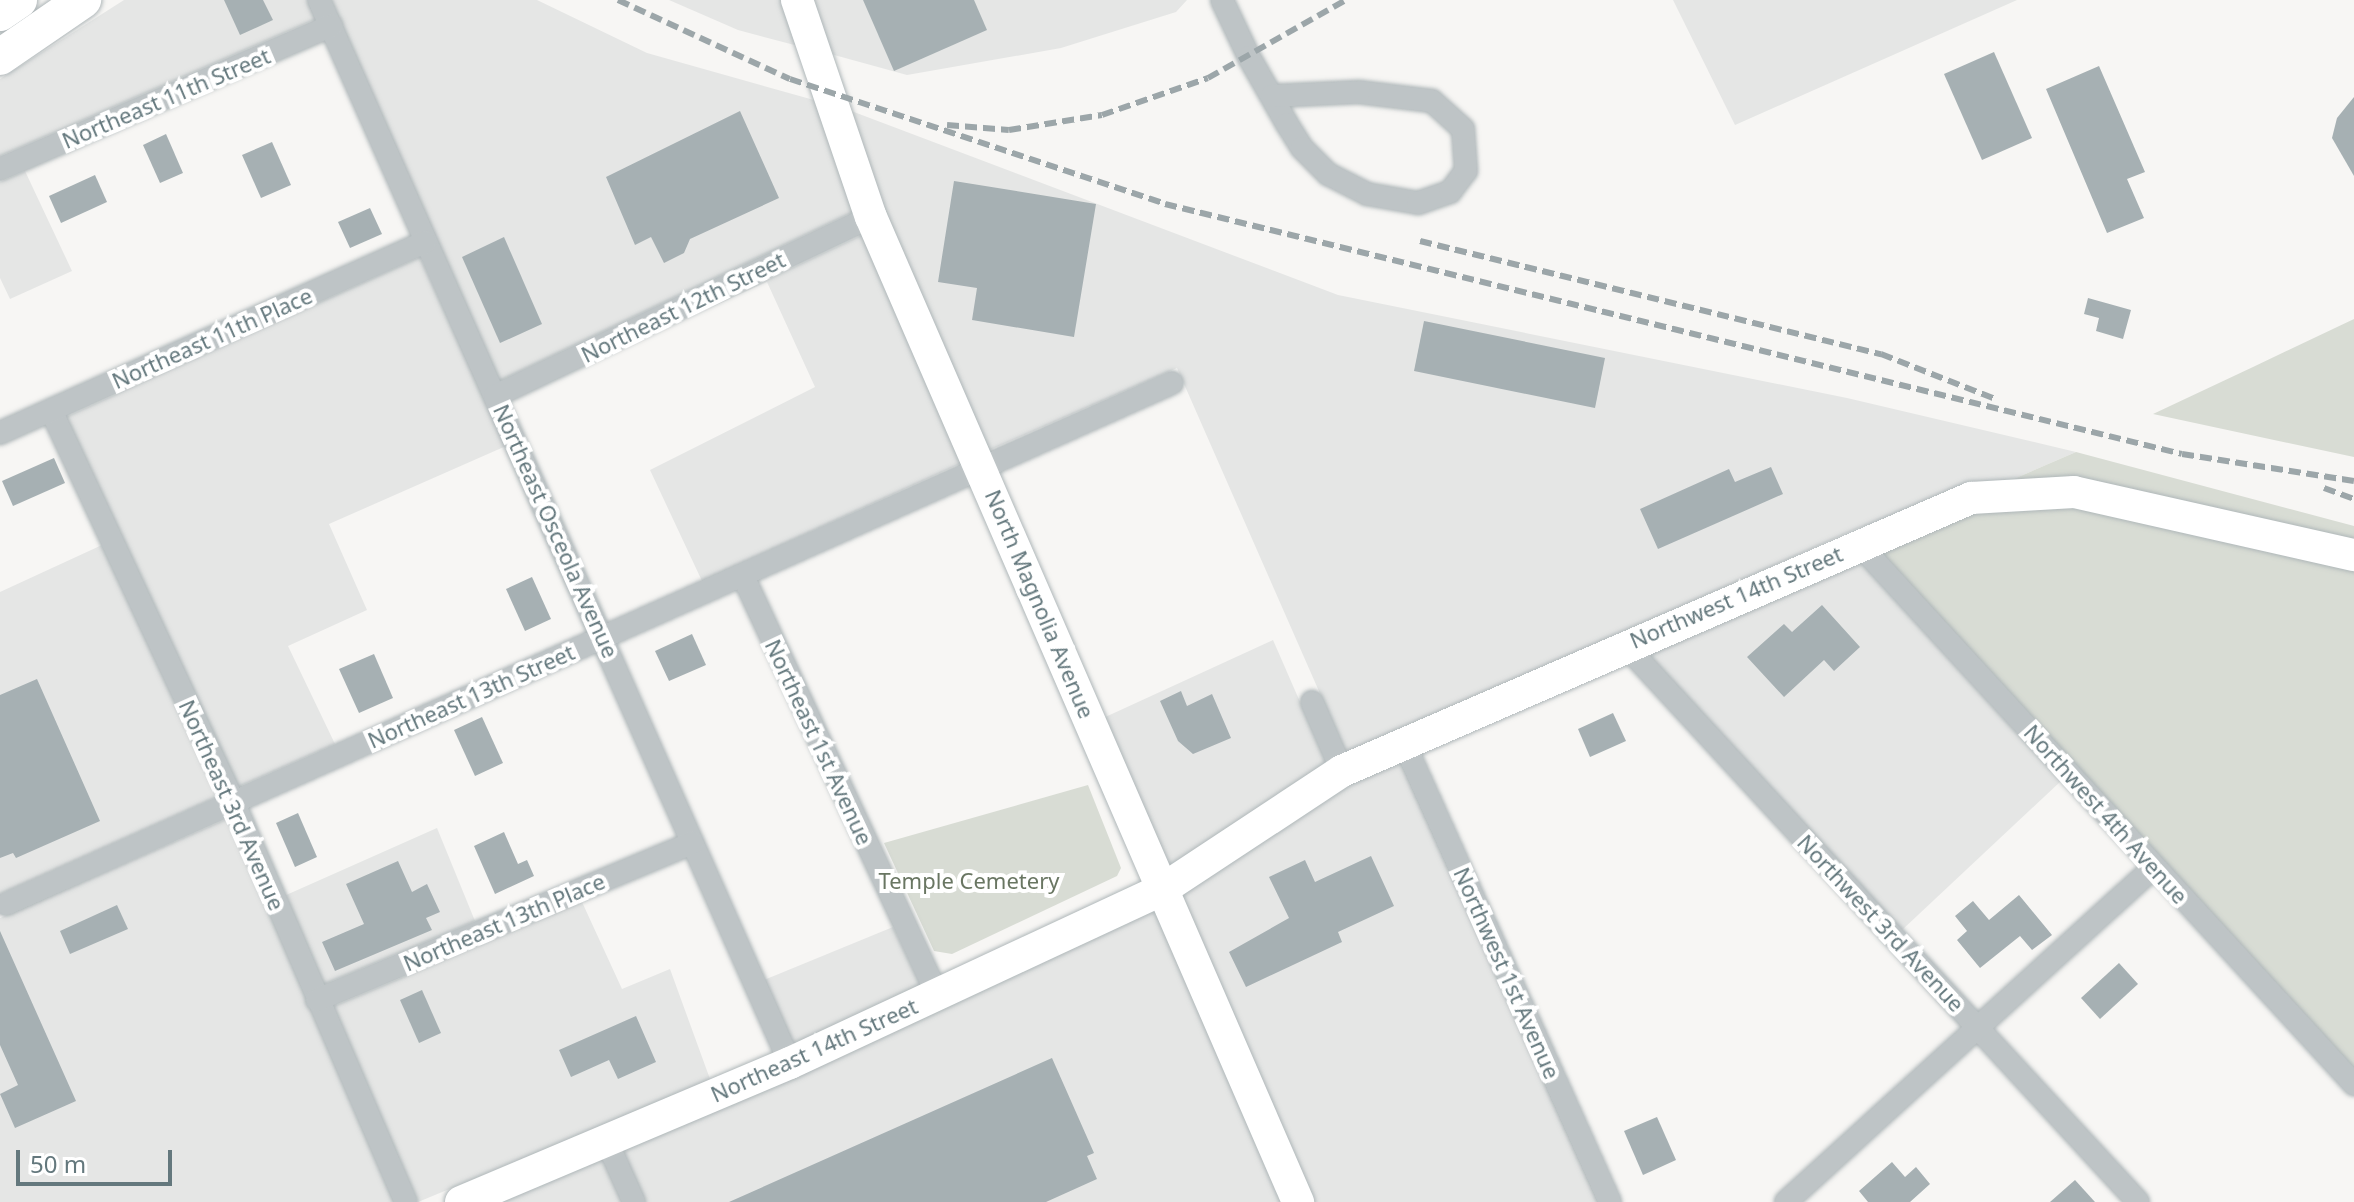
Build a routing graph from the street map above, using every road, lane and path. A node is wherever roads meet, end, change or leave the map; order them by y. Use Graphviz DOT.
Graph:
graph roads {
  1 [pos="19,0"];
  2 [pos="83,0"];
  3 [pos="319,0"];
  4 [pos="797,0"];
  5 [pos="1222,0"];
  6 [pos="0,13"];
  7 [pos="331,26"];
  8 [pos="0,57"];
  9 [pos="1272,96"];
  10 [pos="0,169"];
  11 [pos="871,217"];
  12 [pos="425,242"];
  13 [pos="1172,383"];
  14 [pos="495,396"];
  15 [pos="51,410"];
  16 [pos="0,433"];
  17 [pos="980,467"];
  18 [pos="1859,544"];
  19 [pos="2354,555"];
  20 [pos="743,576"];
  21 [pos="604,636"];
  22 [pos="1625,645"];
  23 [pos="1312,702"];
  24 [pos="1404,743"];
  25 [pos="1342,771"];
  26 [pos="234,803"];
  27 [pos="692,843"];
  28 [pos="2154,867"];
  29 [pos="1163,889"];
  30 [pos="6,904"];
  31 [pos="937,994"];
  32 [pos="317,1000"];
  33 [pos="1975,1025"];
  34 [pos="790,1063"];
  35 [pos="2354,1084"];
  36 [pos="607,1142"];
  37 [pos="1800,1198"];
  38 [pos="406,1202"];
  39 [pos="461,1202"];
  40 [pos="634,1202"];
  41 [pos="1298,1202"];
  42 [pos="1610,1202"];
  43 [pos="2138,1202"];
  1 -- 6 [label="main road"];
  2 -- 8 [label="main road"];
  3 -- 7 [label="street, Northeast Osceola Avenue"];
  4 -- 11 [label="street, North Magnolia Avenue"];
  5 -- 9 [label="street"];
  7 -- 10 [label="street, Northeast 11th Street"];
  7 -- 12 [label="street, Northeast Osceola Avenue"];
  9 -- 9 [label="street"];
  11 -- 14 [label="street, Northeast 12th Street"];
  11 -- 17 [label="street, North Magnolia Avenue"];
  12 -- 14 [label="street, Northeast Osceola Avenue"];
  12 -- 15 [label="street, Northeast 11th Place"];
  13 -- 17 [label="street, Northeast 13th Street"];
  14 -- 21 [label="street, Northeast Osceola Avenue"];
  15 -- 16 [label="street, Northeast 11th Place"];
  15 -- 26 [label="street, Northeast 3rd Avenue"];
  17 -- 20 [label="street, Northeast 13th Street"];
  17 -- 29 [label="street, North Magnolia Avenue"];
  18 -- 19 [label="street, Northwest 14th Street"];
  18 -- 22 [label="street, Northwest 14th Street"];
  18 -- 28 [label="street, Northwest 4th Avenue"];
  20 -- 21 [label="street, Northeast 13th Street"];
  20 -- 31 [label="street, Northeast 1st Avenue"];
  21 -- 26 [label="street, Northeast 13th Street"];
  21 -- 27 [label="street, Northeast Osceola Avenue"];
  22 -- 24 [label="street, Northwest 14th Street"];
  22 -- 33 [label="street, Northwest 3rd Avenue"];
  23 -- 25 [label="street"];
  24 -- 25 [label="street, Northwest 14th Street"];
  24 -- 42 [label="street, Northwest 1st Avenue"];
  25 -- 29 [label="street, Northwest 14th Street"];
  26 -- 30 [label="street, Northeast 13th Street"];
  26 -- 32 [label="street, Northeast 3rd Avenue"];
  27 -- 32 [label="street, Northeast 13th Place"];
  27 -- 34 [label="street, Northeast Osceola Avenue"];
  28 -- 33 [label="street"];
  28 -- 35 [label="street, Northwest 4th Avenue"];
  29 -- 31 [label="street, Northeast 14th Street"];
  29 -- 41 [label="street, North Magnolia Avenue"];
  31 -- 34 [label="street, Northeast 14th Street"];
  32 -- 38 [label="street, Northeast 3rd Avenue"];
  33 -- 37 [label="street"];
  33 -- 43 [label="street, Northwest 3rd Avenue"];
  34 -- 36 [label="street, Northeast 14th Street"];
  36 -- 39 [label="street, Northeast 14th Street"];
  36 -- 40 [label="street"];
}
